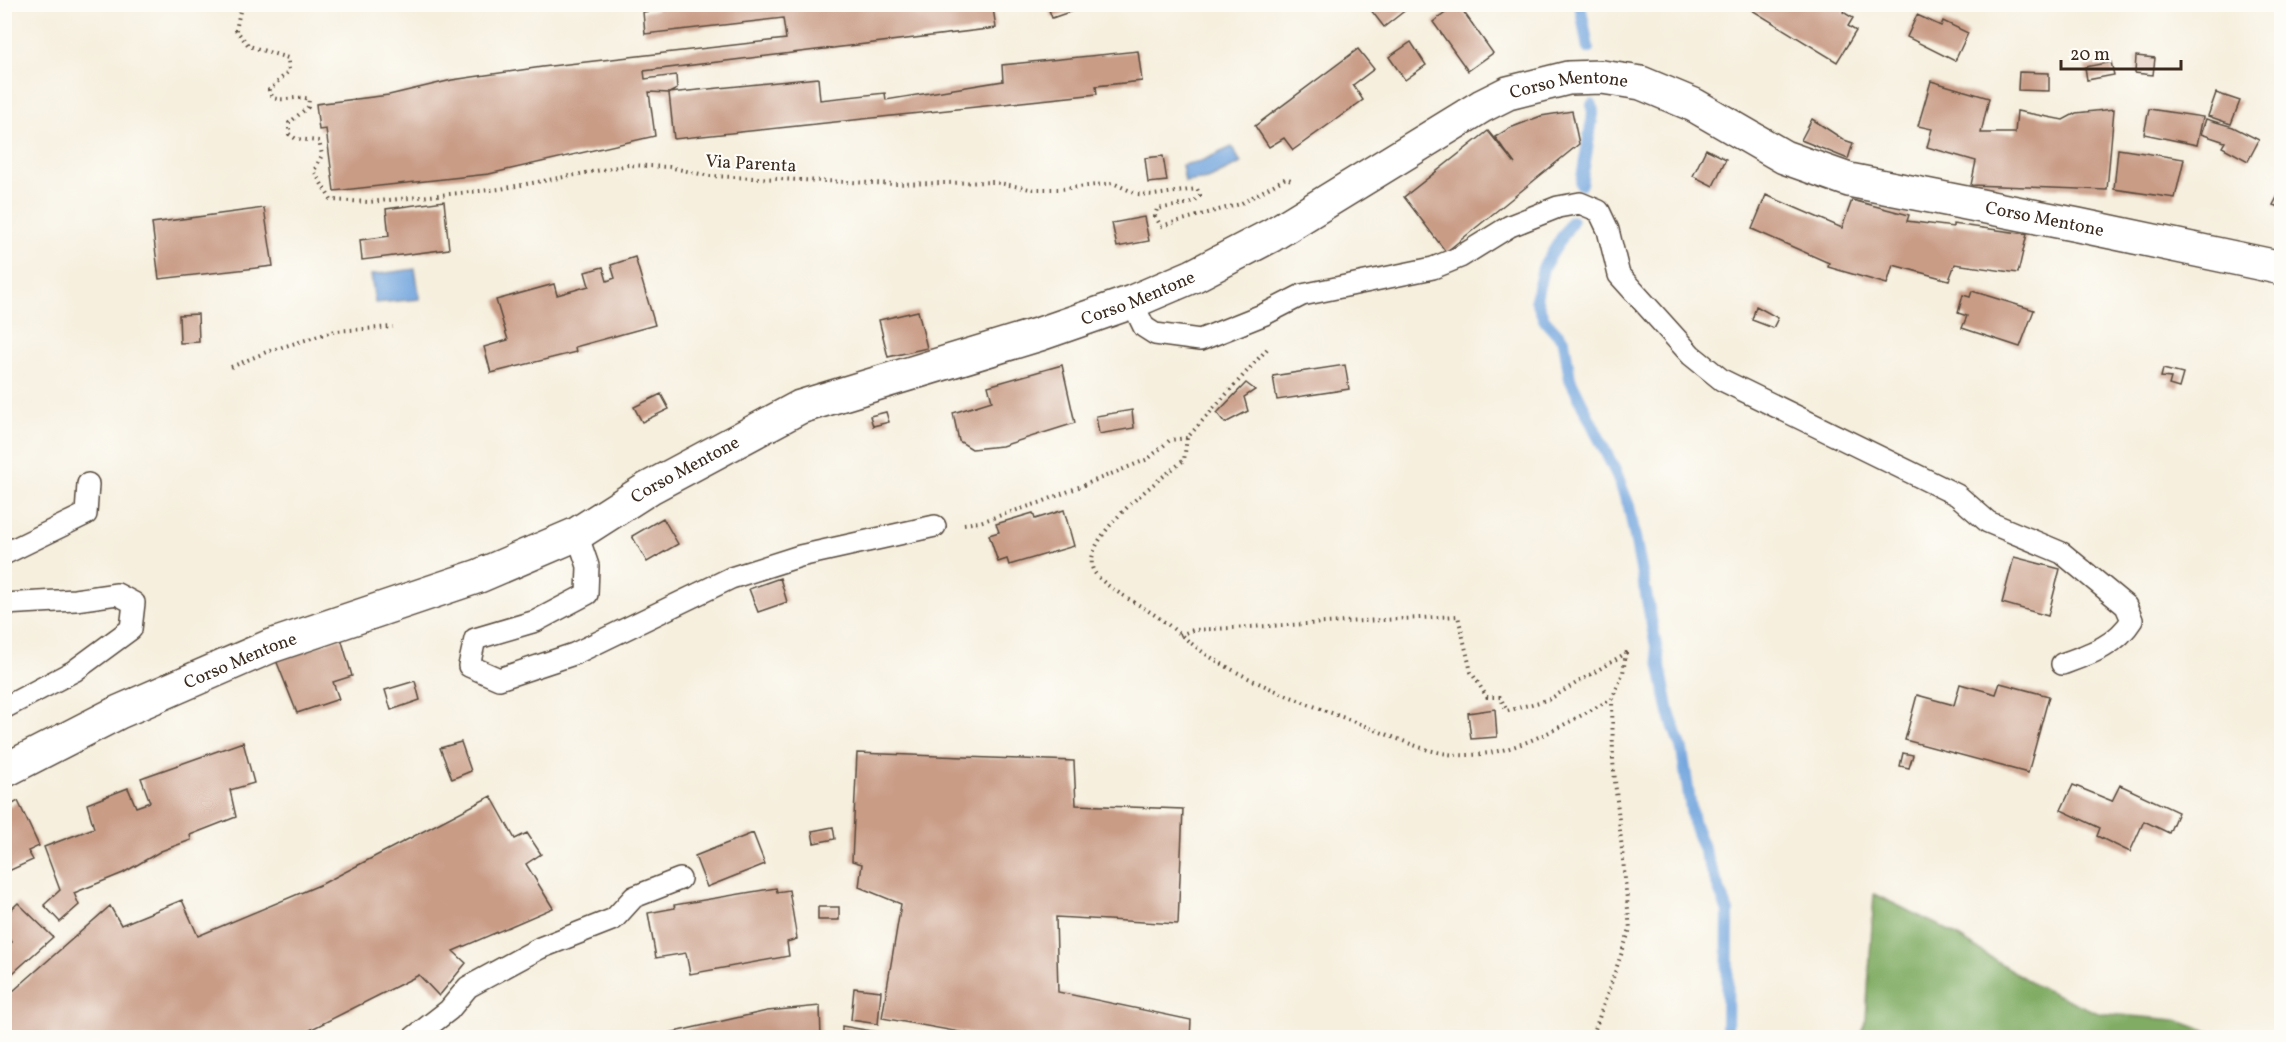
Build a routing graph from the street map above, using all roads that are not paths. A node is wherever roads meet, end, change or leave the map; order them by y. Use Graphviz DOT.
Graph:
graph roads {
  1 [pos="2282,268"];
  2 [pos="1132,302"];
  3 [pos="88,484"];
  4 [pos="935,526"];
  5 [pos="577,534"];
  6 [pos="4,554"];
  7 [pos="4,604"];
  8 [pos="2062,664"];
  9 [pos="4,708"];
  10 [pos="6,766"];
  11 [pos="680,879"];
  12 [pos="413,1038"];
  1 -- 2 [label="main road, Corso Mentone"];
  2 -- 5 [label="main road, Corso Mentone"];
  2 -- 8 [label="lane"];
  3 -- 6 [label="lane"];
  4 -- 5 [label="lane"];
  5 -- 10 [label="main road, Corso Mentone"];
  7 -- 9 [label="lane"];
  11 -- 12 [label="lane"];
}
